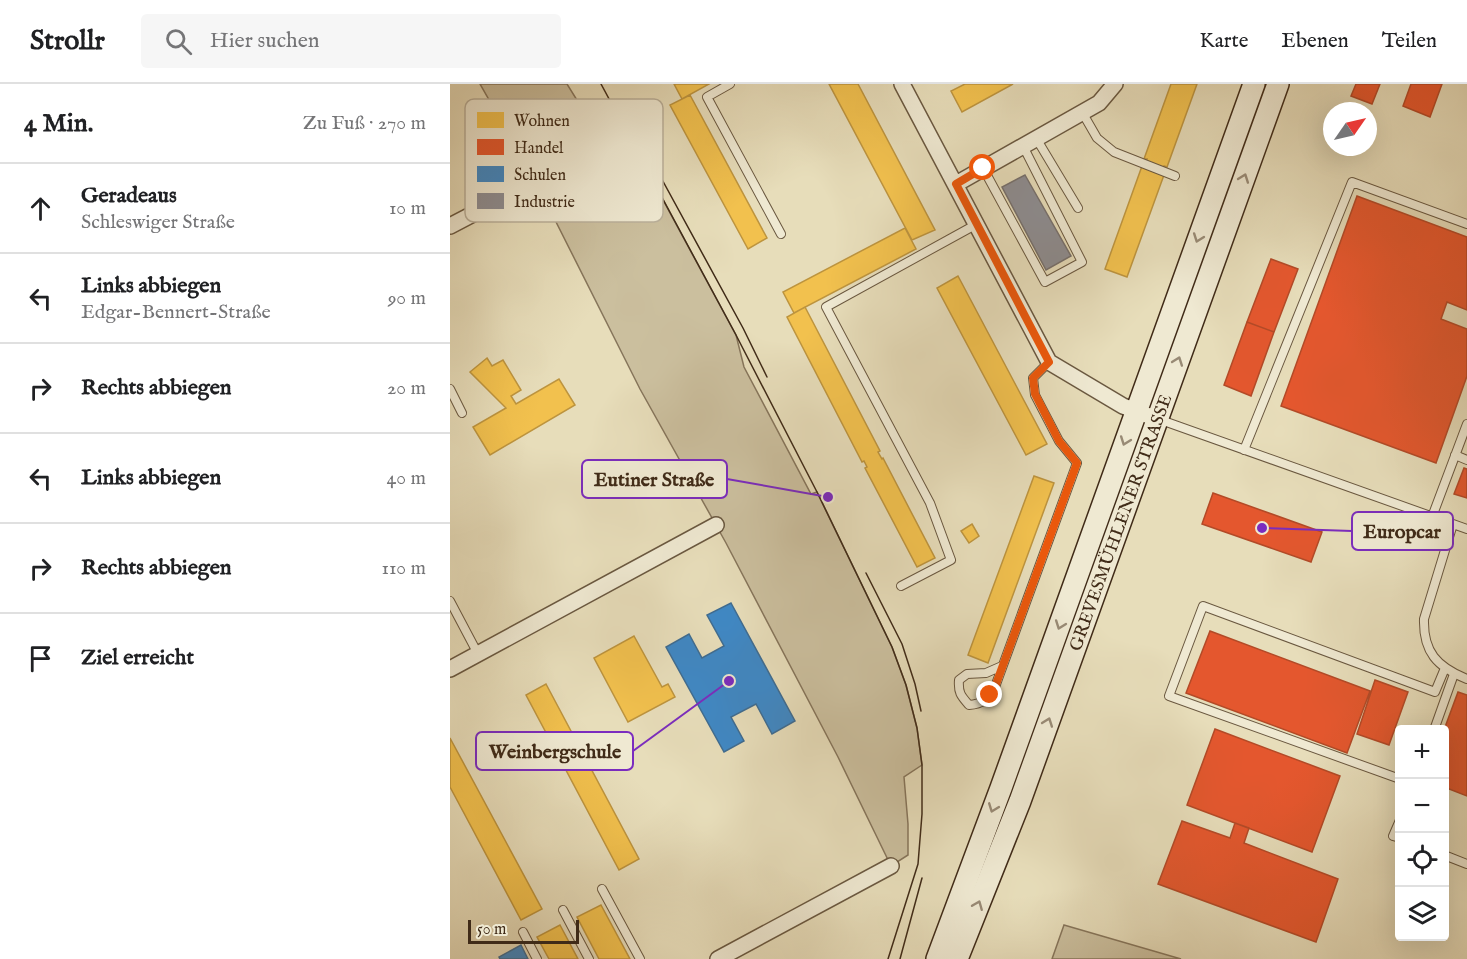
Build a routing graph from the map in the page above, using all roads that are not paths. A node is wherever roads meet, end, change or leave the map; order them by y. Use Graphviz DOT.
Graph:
graph roads {
  1 [pos="730,84"];
  2 [pos="903,84"];
  3 [pos="1115,84"];
  4 [pos="1254,84"];
  5 [pos="1278,84"];
  6 [pos="1082,112"];
  7 [pos="1030,142"];
  8 [pos="983,168"];
  9 [pos="1175,176"];
  10 [pos="956,184"];
  11 [pos="1078,208"];
  12 [pos="465,218"];
  13 [pos="977,224"];
  14 [pos="1467,224"];
  15 [pos="450,226"];
  16 [pos="780,234"];
  17 [pos="1049,362"];
  18 [pos="450,389"];
  19 [pos="1136,411"];
  20 [pos="462,413"];
  21 [pos="1157,418"];
  22 [pos="1467,424"];
  23 [pos="1244,450"];
  24 [pos="1455,455"];
  25 [pos="1467,460"];
  26 [pos="1432,517"];
  27 [pos="1453,524"];
  28 [pos="716,525"];
  29 [pos="1467,529"];
  30 [pos="901,586"];
  31 [pos="450,601"];
  32 [pos="478,654"];
  33 [pos="1002,666"];
  34 [pos="1445,668"];
  35 [pos="450,669"];
  36 [pos="1454,674"];
  37 [pos="1467,679"];
  38 [pos="1435,725"];
  39 [pos="1395,777"];
  40 [pos="1449,857"];
  41 [pos="1467,864"];
  42 [pos="891,866"];
  43 [pos="602,889"];
  44 [pos="563,910"];
  45 [pos="523,932"];
  46 [pos="537,959"];
  47 [pos="589,959"];
  48 [pos="640,959"];
  49 [pos="718,959"];
  50 [pos="937,959"];
  51 [pos="957,959"];
  1 -- 16 [label="lane"];
  2 -- 10 [label="street"];
  3 -- 6 [label="street"];
  4 -- 19 [label="street, GREVESMÜHLENER STRASSE, one-way"];
  21 -- 5 [label="street, GREVESMÜHLENER STRASSE, one-way"];
  6 -- 7 [label="street"];
  6 -- 9 [label="lane"];
  7 -- 8 [label="street"];
  7 -- 8 [label="lane"];
  7 -- 11 [label="lane"];
  8 -- 10 [label="street"];
  10 -- 13 [label="street"];
  12 -- 15 [label="street"];
  13 -- 17 [label="street"];
  13 -- 30 [label="lane"];
  14 -- 23 [label="lane"];
  17 -- 19 [label="street"];
  17 -- 33 [label="lane"];
  18 -- 20 [label="lane"];
  19 -- 21 [label="street"];
  19 -- 50 [label="street, GREVESMÜHLENER STRASSE, one-way"];
  21 -- 23 [label="lane"];
  51 -- 21 [label="street, GREVESMÜHLENER STRASSE, one-way"];
  22 -- 24 [label="lane"];
  23 -- 26 [label="lane"];
  24 -- 25 [label="lane"];
  24 -- 26 [label="lane"];
  26 -- 27 [label="lane"];
  27 -- 29 [label="lane"];
  27 -- 34 [label="lane"];
  28 -- 32 [label="street"];
  31 -- 32 [label="lane"];
  32 -- 35 [label="street"];
  33 -- 33 [label="lane"];
  34 -- 36 [label="lane"];
  34 -- 39 [label="lane"];
  36 -- 37 [label="lane"];
  36 -- 38 [label="lane"];
  40 -- 41 [label="lane"];
  42 -- 49 [label="street"];
  43 -- 48 [label="lane"];
  44 -- 47 [label="lane"];
  45 -- 46 [label="lane"];
}
